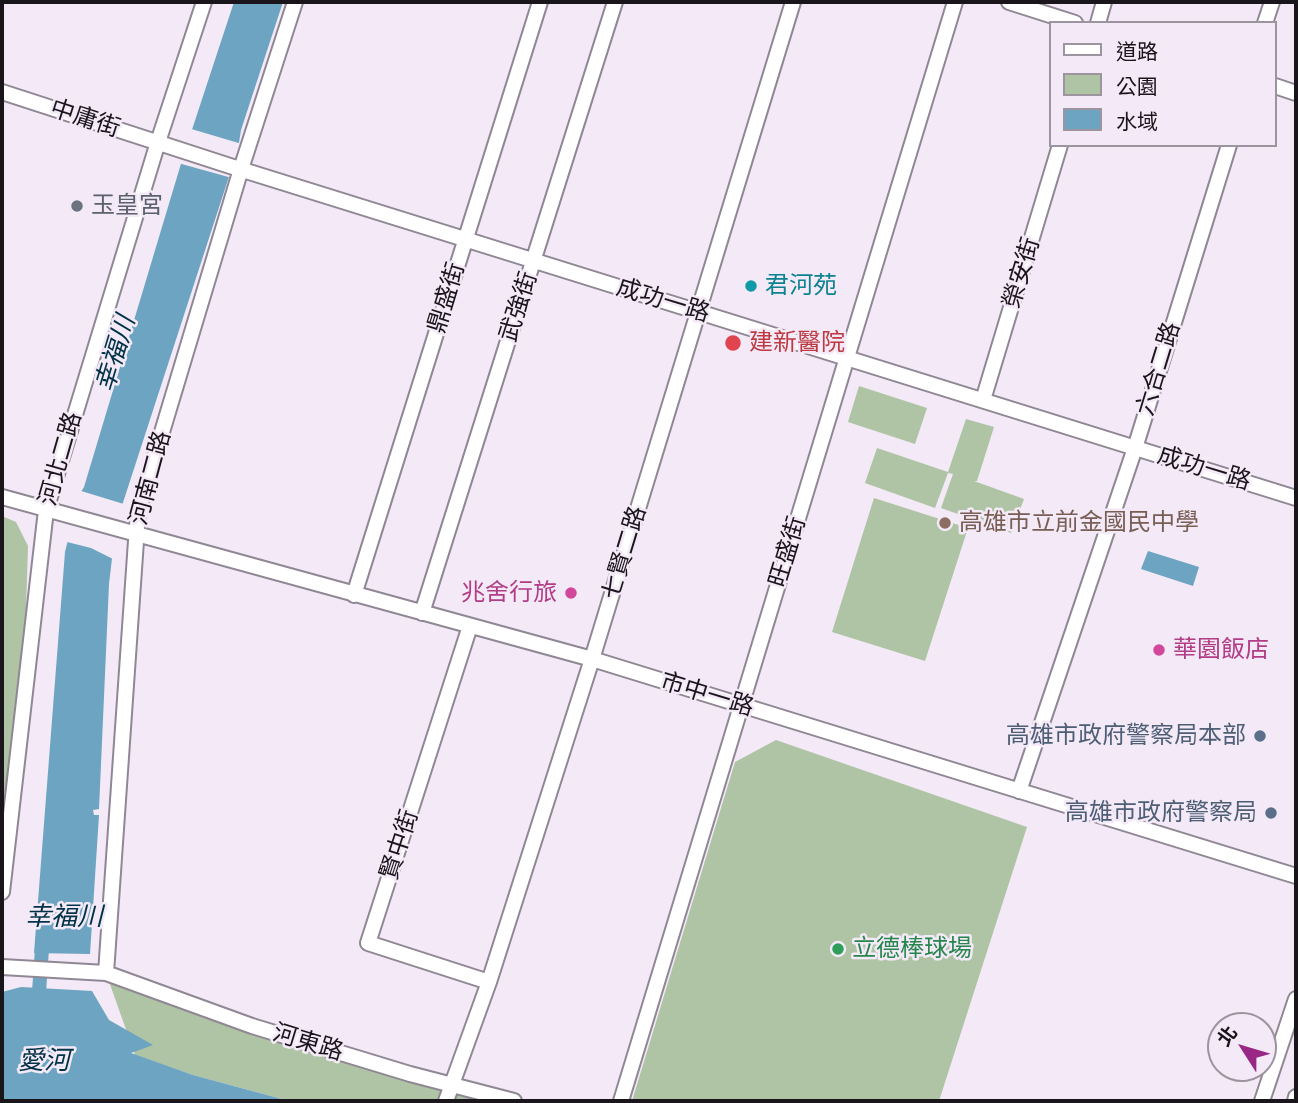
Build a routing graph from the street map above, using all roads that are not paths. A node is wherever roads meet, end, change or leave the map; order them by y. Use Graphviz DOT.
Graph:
graph roads {
  1 [pos="204,2"];
  2 [pos="295,2"];
  3 [pos="540,2"];
  4 [pos="615,2"];
  5 [pos="793,2"];
  6 [pos="955,2"];
  7 [pos="1009,2"];
  8 [pos="1104,2"];
  9 [pos="1272,2"];
  10 [pos="1069,21"];
  11 [pos="1099,21"];
  12 [pos="1266,21"];
  13 [pos="1277,87"];
  14 [pos="2,92"];
  15 [pos="1296,93"];
  16 [pos="163,144"];
  17 [pos="1059,147"];
  18 [pos="1227,147"];
  19 [pos="235,168"];
  20 [pos="465,239"];
  21 [pos="534,260"];
  22 [pos="700,312"];
  23 [pos="847,358"];
  24 [pos="983,400"];
  25 [pos="1135,447"];
  26 [pos="2,497"];
  27 [pos="1296,498"];
  28 [pos="51,512"];
  29 [pos="136,535"];
  30 [pos="354,595"];
  31 [pos="422,613"];
  32 [pos="470,626"];
  33 [pos="592,659"];
  34 [pos="742,705"];
  35 [pos="1019,791"];
  36 [pos="5,825"];
  37 [pos="1296,877"];
  38 [pos="2,892"];
  39 [pos="2,967"];
  40 [pos="99,972"];
  41 [pos="488,982"];
  42 [pos="1296,999"];
  43 [pos="450,1084"];
  44 [pos="446,1101"];
  45 [pos="514,1101"];
  46 [pos="621,1101"];
  47 [pos="1262,1101"];
  1 -- 16 [label="street, 河北二路"];
  2 -- 19 [label="street, 河南二路"];
  3 -- 20 [label="street, 鼎盛街"];
  4 -- 21 [label="street, 武強街"];
  5 -- 22 [label="street, 七賢二路"];
  6 -- 23 [label="street, 旺盛街"];
  7 -- 10 [label="street"];
  8 -- 11 [label="street"];
  9 -- 12 [label="street"];
  13 -- 15 [label="street"];
  14 -- 16 [label="street, 中庸街"];
  16 -- 19 [label="street, 中庸街"];
  16 -- 28 [label="street, 河北二路"];
  17 -- 24 [label="street, 榮安街"];
  18 -- 25 [label="street, 六合二路"];
  19 -- 20 [label="street, 成功一路"];
  19 -- 29 [label="street, 河南二路"];
  20 -- 21 [label="street, 成功一路"];
  20 -- 30 [label="street, 鼎盛街"];
  21 -- 22 [label="street, 成功一路"];
  21 -- 31 [label="street, 武強街"];
  22 -- 23 [label="street, 成功一路"];
  22 -- 33 [label="street, 七賢二路"];
  23 -- 24 [label="street, 成功一路"];
  23 -- 34 [label="street, 旺盛街"];
  24 -- 25 [label="street, 成功一路"];
  25 -- 27 [label="street, 成功一路"];
  25 -- 35 [label="street, 六合二路"];
  26 -- 28 [label="street"];
  28 -- 29 [label="street, 市中一路"];
  28 -- 36 [label="street, 河北二路"];
  29 -- 30 [label="street, 市中一路"];
  29 -- 40 [label="street, 河南二路"];
  30 -- 31 [label="street, 市中一路"];
  31 -- 32 [label="street, 市中一路"];
  32 -- 33 [label="street, 市中一路"];
  32 -- 41 [label="street, 賢中街"];
  33 -- 34 [label="street, 市中一路"];
  33 -- 41 [label="street, 七賢二路"];
  34 -- 35 [label="street, 市中一路"];
  34 -- 46 [label="street, 旺盛街"];
  35 -- 37 [label="street, 市中一路"];
  36 -- 38 [label="street, 河北二路"];
  39 -- 40 [label="street, 河東路"];
  40 -- 43 [label="street, 河東路"];
  41 -- 43 [label="street, 七賢二路"];
  42 -- 47 [label="street"];
  43 -- 44 [label="street, 七賢二路"];
  43 -- 45 [label="street, 河東路"];
}
